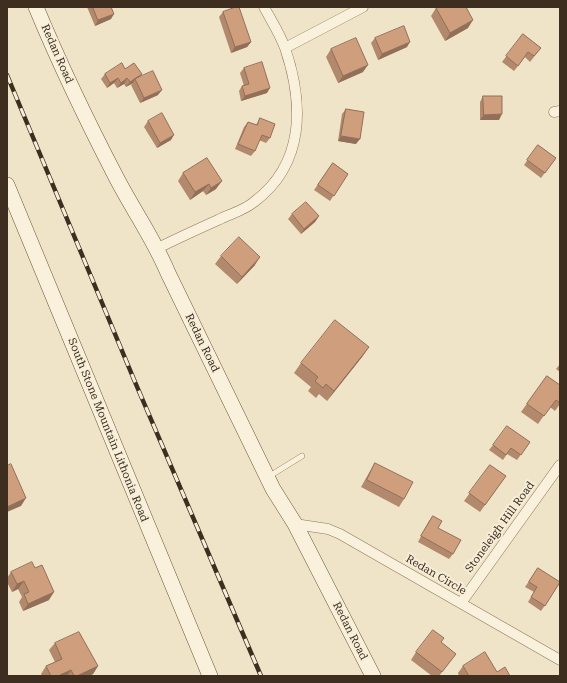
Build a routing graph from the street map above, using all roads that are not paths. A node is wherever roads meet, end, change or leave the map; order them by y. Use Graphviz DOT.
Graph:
graph roads {
  1 [pos="36,7"];
  2 [pos="264,7"];
  3 [pos="364,7"];
  4 [pos="285,48"];
  5 [pos="7,184"];
  6 [pos="158,248"];
  7 [pos="302,456"];
  8 [pos="560,465"];
  9 [pos="267,477"];
  10 [pos="295,524"];
  11 [pos="460,603"];
  12 [pos="560,660"];
  13 [pos="210,676"];
  14 [pos="373,676"];
  1 -- 6 [label="main road, Redan Road"];
  2 -- 4 [label="street"];
  3 -- 4 [label="street"];
  4 -- 6 [label="street"];
  5 -- 13 [label="main road, South Stone Mountain Lithonia Road"];
  6 -- 9 [label="main road, Redan Road"];
  7 -- 9 [label="lane"];
  8 -- 11 [label="street, Stoneleigh Hill Road"];
  9 -- 10 [label="main road, Redan Road"];
  10 -- 11 [label="street, Redan Circle"];
  10 -- 14 [label="main road, Redan Road"];
  11 -- 12 [label="street, Redan Circle"];
}
